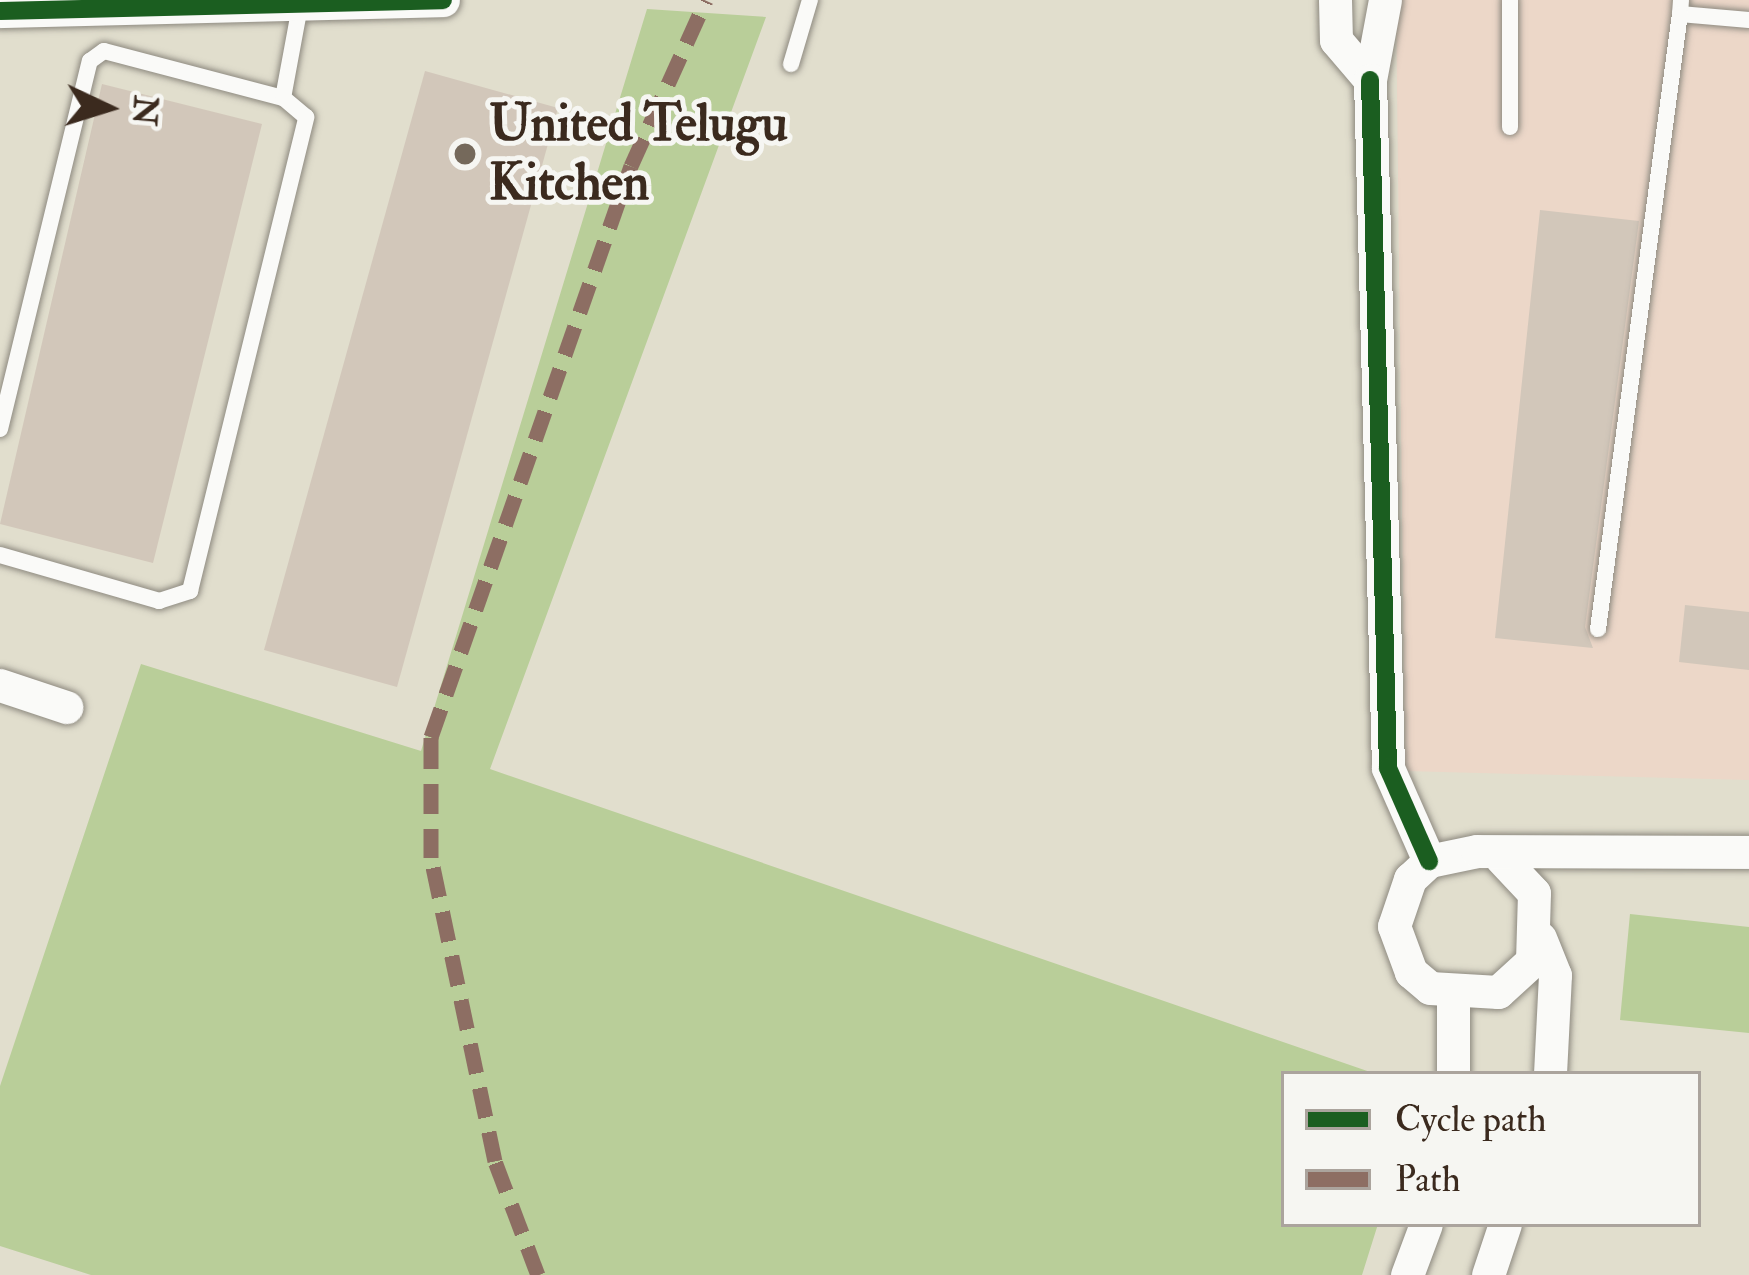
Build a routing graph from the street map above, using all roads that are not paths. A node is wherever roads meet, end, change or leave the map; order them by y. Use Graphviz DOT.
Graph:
graph roads {
  1 [pos="443,0"];
  2 [pos="810,0"];
  3 [pos="1334,0"];
  4 [pos="1385,0"];
  5 [pos="1510,0"];
  6 [pos="301,2"];
  7 [pos="1680,7"];
  8 [pos="0,11"];
  9 [pos="1749,20"];
  10 [pos="791,64"];
  11 [pos="1370,80"];
  12 [pos="283,98"];
  13 [pos="1510,127"];
  14 [pos="0,429"];
  15 [pos="0,555"];
  16 [pos="1598,629"];
  17 [pos="0,685"];
  18 [pos="66,707"];
  19 [pos="1749,852"];
  20 [pos="1501,858"];
  21 [pos="1429,861"];
  22 [pos="1540,938"];
  23 [pos="1453,997"];
  24 [pos="1454,1071"];
  25 [pos="1550,1071"];
  26 [pos="1425,1227"];
  27 [pos="1504,1227"];
  28 [pos="1407,1275"];
  29 [pos="1488,1275"];
  1 -- 6 [label="street"];
  2 -- 10 [label="lane"];
  3 -- 11 [label="street"];
  4 -- 11 [label="street"];
  5 -- 13 [label="lane"];
  6 -- 8 [label="street"];
  6 -- 12 [label="lane"];
  7 -- 9 [label="lane"];
  7 -- 16 [label="lane"];
  11 -- 21 [label="street"];
  12 -- 14 [label="lane"];
  12 -- 15 [label="lane"];
  17 -- 18 [label="street"];
  19 -- 20 [label="street"];
  20 -- 21 [label="street"];
  20 -- 22 [label="street"];
  21 -- 23 [label="street"];
  22 -- 23 [label="street"];
  22 -- 25 [label="street"];
  23 -- 24 [label="street"];
  26 -- 28 [label="street"];
  27 -- 29 [label="street"];
}
